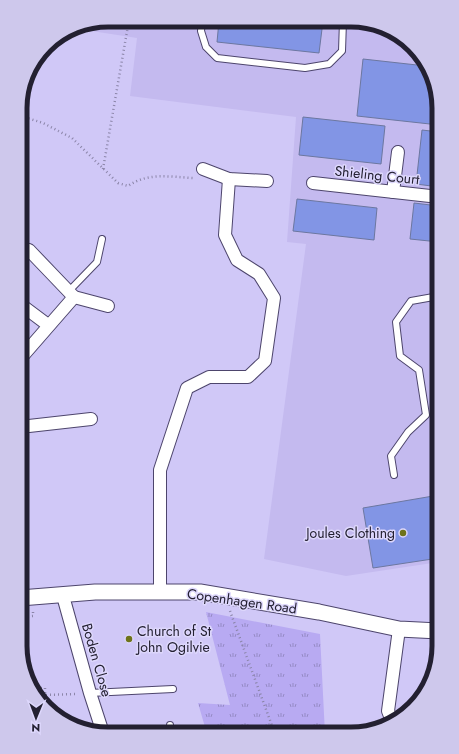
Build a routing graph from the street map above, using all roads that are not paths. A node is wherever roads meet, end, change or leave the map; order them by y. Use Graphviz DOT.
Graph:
graph roads {
  1 [pos="201,27"];
  2 [pos="343,27"];
  3 [pos="398,152"];
  4 [pos="203,169"];
  5 [pos="229,179"];
  6 [pos="268,181"];
  7 [pos="312,183"];
  8 [pos="393,192"];
  9 [pos="432,196"];
  10 [pos="102,239"];
  11 [pos="27,250"];
  12 [pos="71,295"];
  13 [pos="432,297"];
  14 [pos="108,306"];
  15 [pos="27,309"];
  16 [pos="48,325"];
  17 [pos="27,351"];
  18 [pos="91,419"];
  19 [pos="27,426"];
  20 [pos="394,475"];
  21 [pos="160,592"];
  22 [pos="63,596"];
  23 [pos="27,598"];
  24 [pos="399,629"];
  25 [pos="432,631"];
  26 [pos="173,689"];
  27 [pos="90,693"];
  28 [pos="390,717"];
  29 [pos="99,726"];
  1 -- 2 [label="lane"];
  3 -- 8 [label="street"];
  4 -- 5 [label="street"];
  5 -- 6 [label="street"];
  5 -- 21 [label="street"];
  7 -- 8 [label="street, Shieling Court"];
  8 -- 9 [label="street, Shieling Court"];
  10 -- 12 [label="lane"];
  11 -- 12 [label="street"];
  12 -- 14 [label="street"];
  12 -- 16 [label="street"];
  13 -- 20 [label="lane"];
  15 -- 16 [label="street"];
  16 -- 17 [label="street"];
  18 -- 19 [label="street"];
  21 -- 22 [label="street, Copenhagen Road"];
  21 -- 24 [label="street, Copenhagen Road"];
  22 -- 23 [label="street, Copenhagen Road"];
  22 -- 27 [label="street, Boden Close"];
  24 -- 25 [label="street, Copenhagen Road"];
  24 -- 28 [label="street"];
  26 -- 27 [label="lane"];
  27 -- 29 [label="street, Boden Close"];
}
